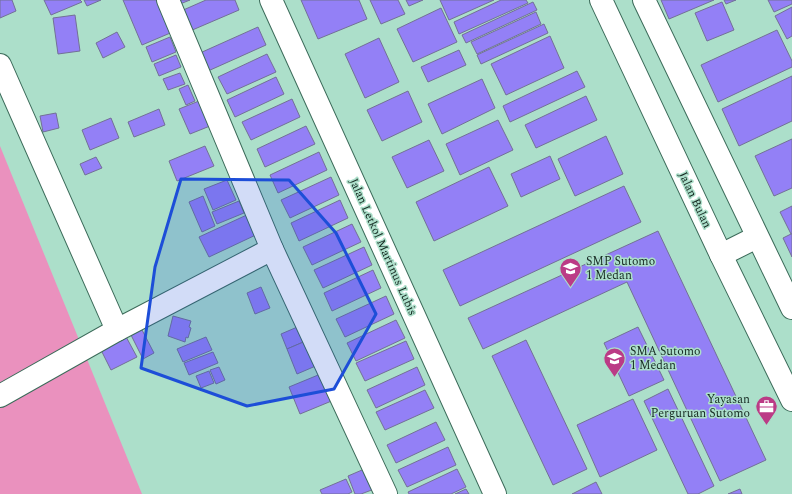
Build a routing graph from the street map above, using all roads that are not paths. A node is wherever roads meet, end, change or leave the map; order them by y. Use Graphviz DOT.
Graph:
graph roads {
  1 [pos="168,0"];
  2 [pos="271,0"];
  3 [pos="600,0"];
  4 [pos="644,0"];
  5 [pos="0,65"];
  6 [pos="758,237"];
  7 [pos="272,249"];
  8 [pos="722,255"];
  9 [pos="792,308"];
  10 [pos="117,330"];
  11 [pos="0,396"];
  12 [pos="792,400"];
  13 [pos="386,494"];
  14 [pos="495,494"];
  1 -- 7 [label="street"];
  2 -- 14 [label="street, Jalan Letkol Martinus Lubis"];
  3 -- 8 [label="street, Jalan Bulan"];
  4 -- 6 [label="street"];
  5 -- 10 [label="street"];
  6 -- 8 [label="street"];
  6 -- 9 [label="street"];
  7 -- 10 [label="street"];
  7 -- 13 [label="street"];
  8 -- 12 [label="street, Jalan Bulan"];
  10 -- 11 [label="street"];
}
